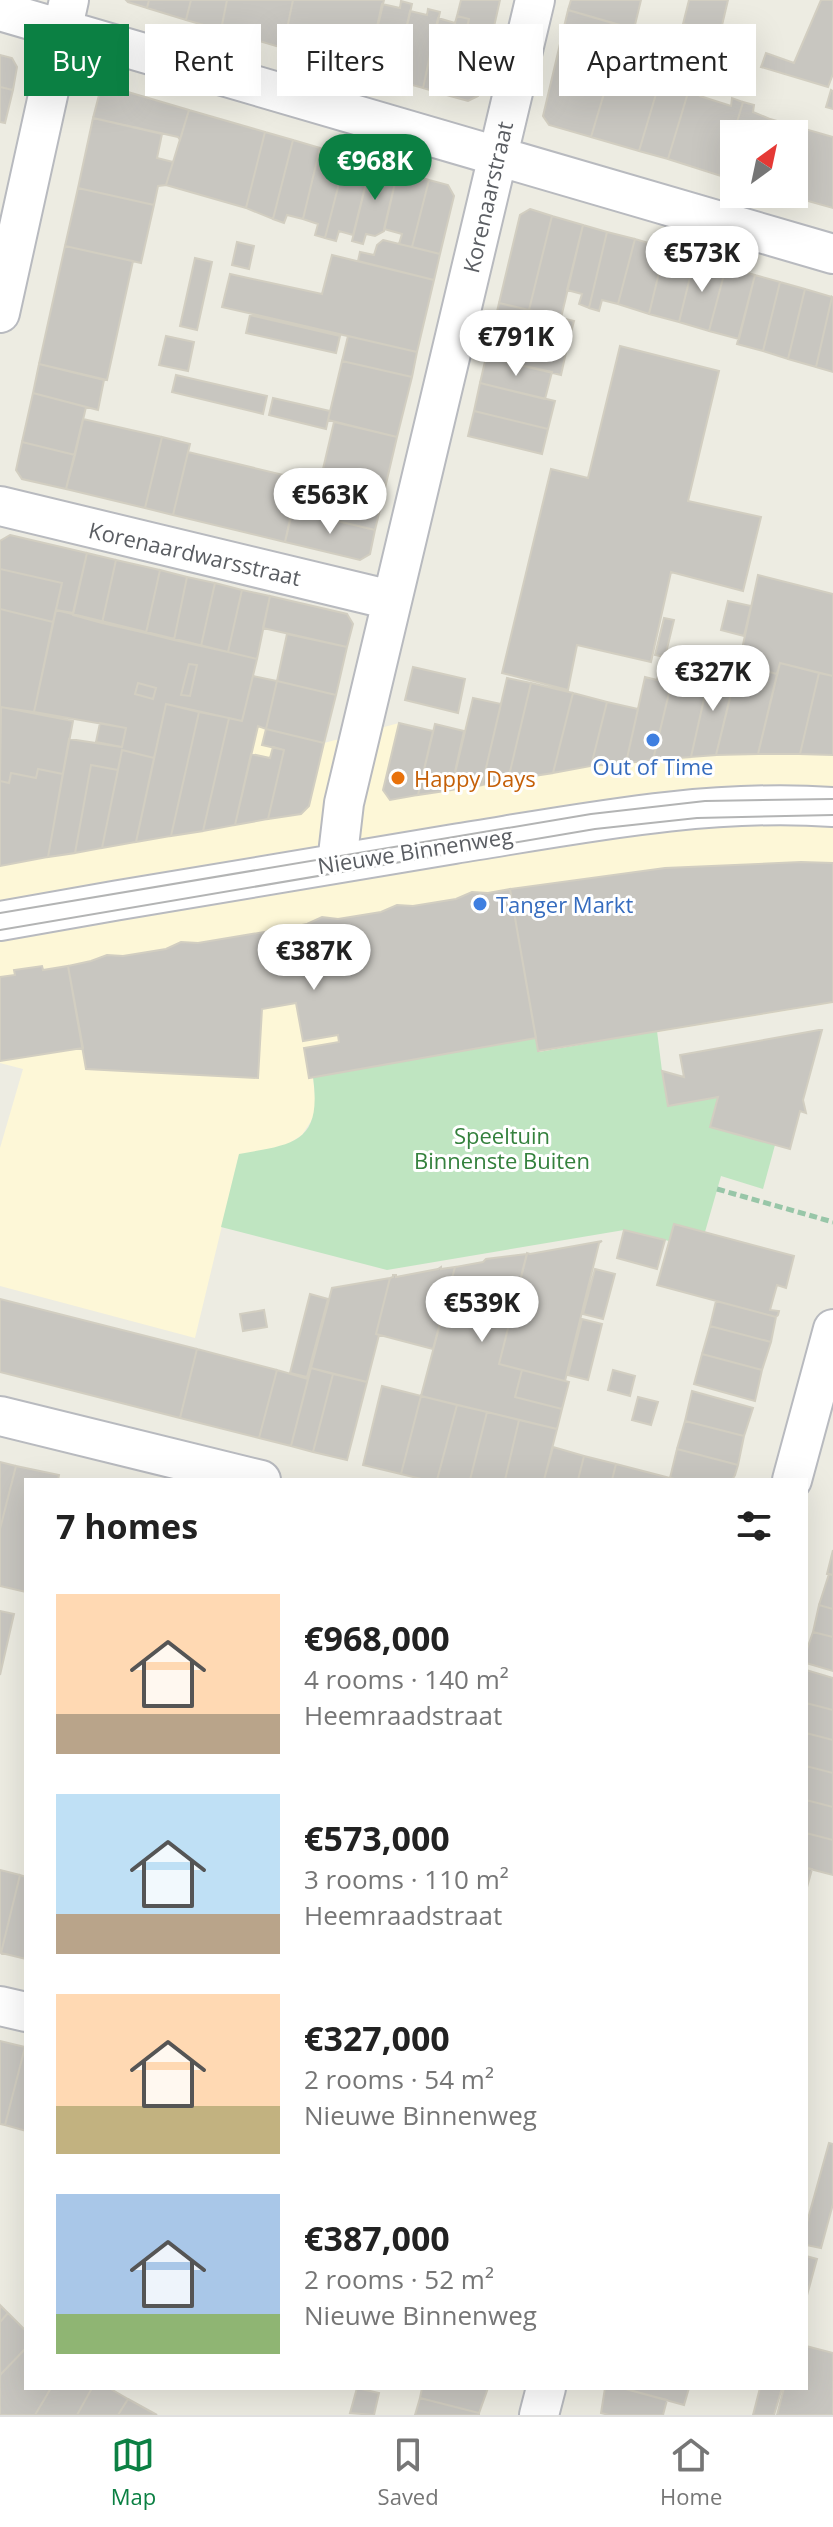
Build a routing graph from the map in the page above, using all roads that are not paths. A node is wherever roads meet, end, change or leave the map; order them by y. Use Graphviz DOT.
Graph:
graph roads {
  1 [pos="535,0"];
  2 [pos="0,11"];
  3 [pos="67,15"];
  4 [pos="497,156"];
  5 [pos="833,254"];
  6 [pos="0,313"];
  7 [pos="0,506"];
  8 [pos="391,600"];
  9 [pos="833,807"];
  10 [pos="337,863"];
  11 [pos="0,921"];
  12 [pos="833,1329"];
  13 [pos="0,1416"];
  14 [pos="253,1478"];
  15 [pos="793,1478"];
  16 [pos="0,2006"];
  17 [pos="24,2012"];
  18 [pos="545,2390"];
  19 [pos="539,2415"];
  1 -- 4 [label="street, Korenaarstraat"];
  2 -- 3 [label="street"];
  3 -- 4 [label="street"];
  3 -- 6 [label="street"];
  4 -- 5 [label="street"];
  4 -- 8 [label="street, Korenaarstraat"];
  7 -- 8 [label="street, Korenaardwarsstraat"];
  8 -- 10 [label="street, Korenaarstraat"];
  9 -- 10 [label="street, Nieuwe Binnenweg"];
  10 -- 11 [label="street, Nieuwe Binnenweg"];
  12 -- 15 [label="street"];
  13 -- 14 [label="street"];
  16 -- 17 [label="street"];
  18 -- 19 [label="street"];
}
